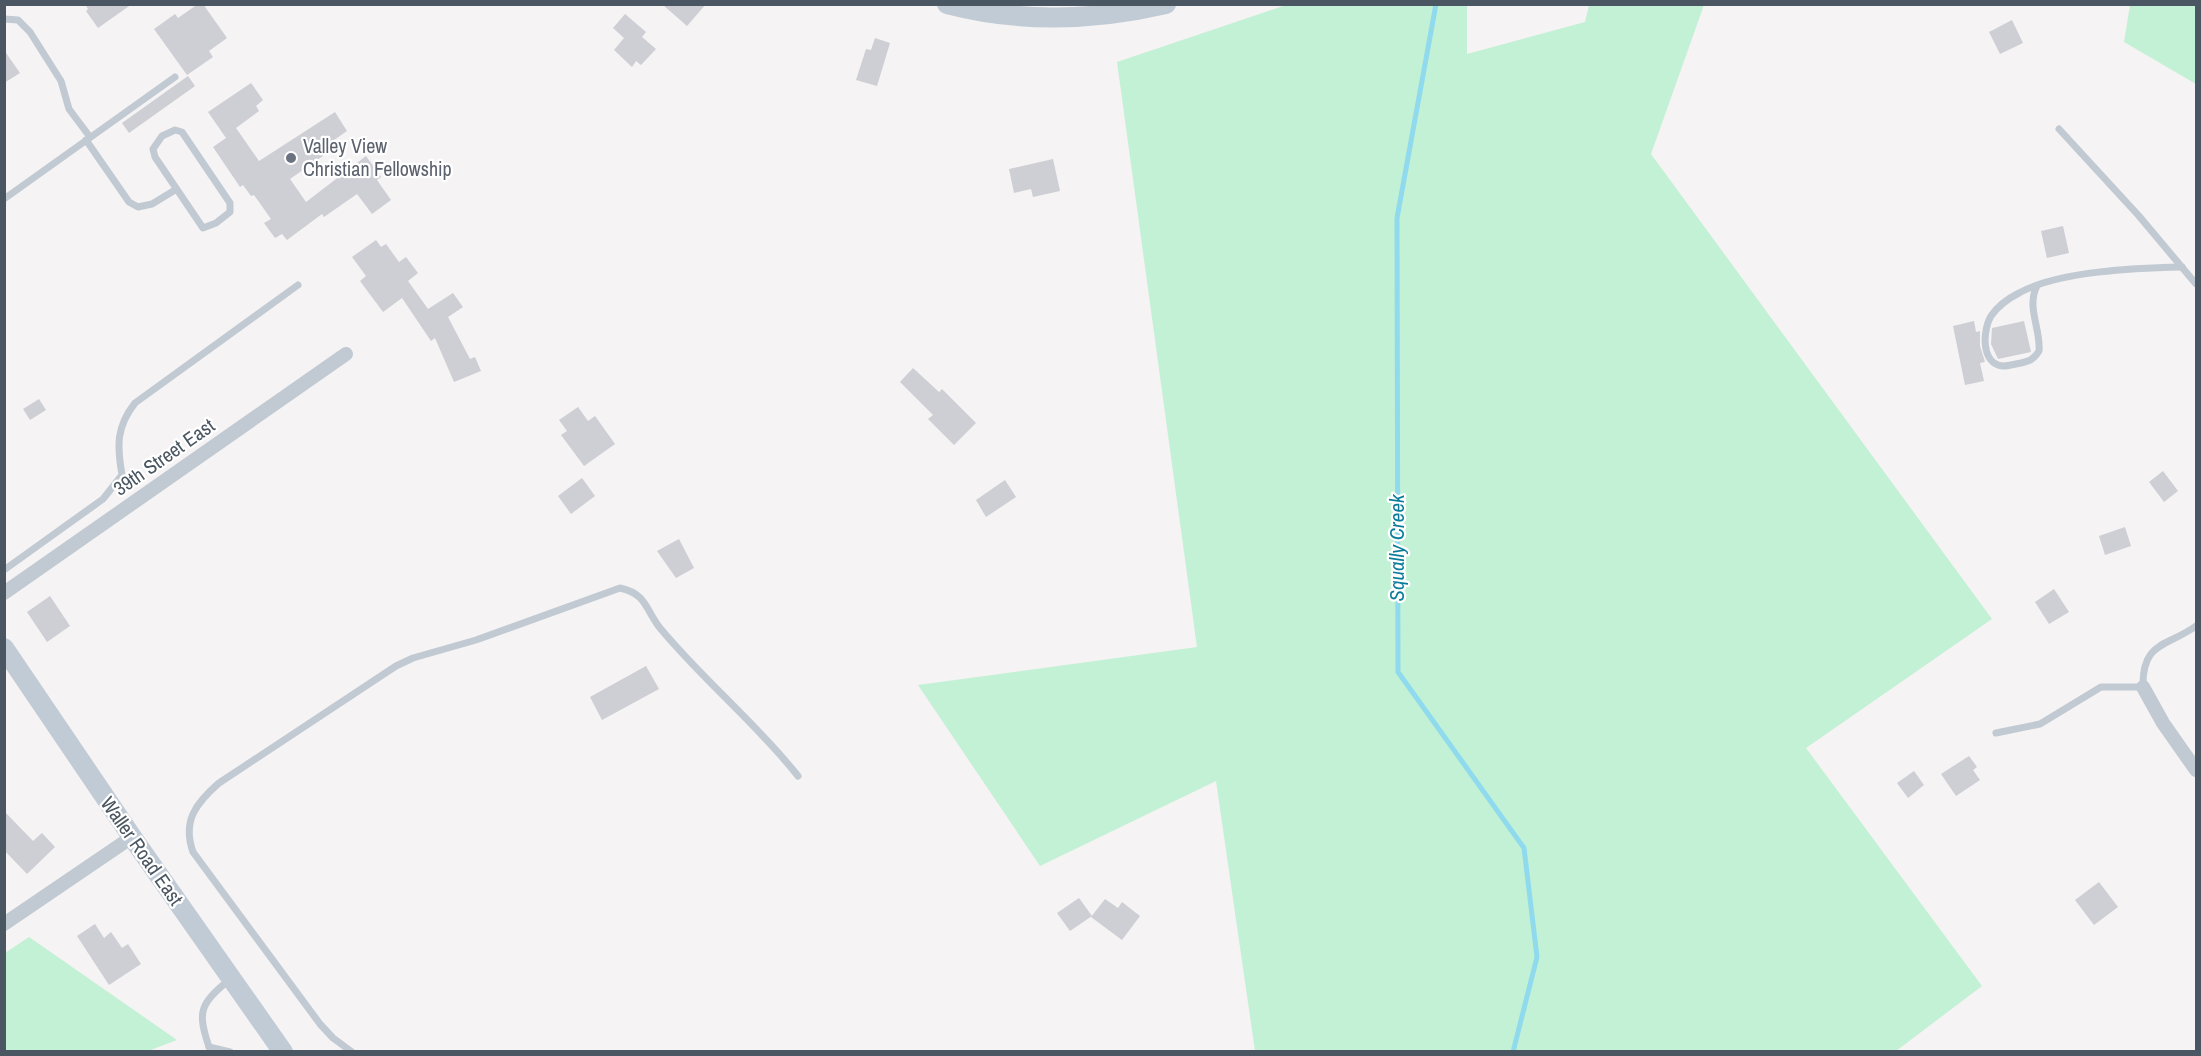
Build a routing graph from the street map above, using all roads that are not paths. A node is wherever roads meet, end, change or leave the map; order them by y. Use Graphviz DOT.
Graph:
graph roads {
  1 [pos="947,4"];
  2 [pos="1167,4"];
  3 [pos="4,19"];
  4 [pos="175,77"];
  5 [pos="2059,129"];
  6 [pos="88,139"];
  7 [pos="175,190"];
  8 [pos="4,198"];
  9 [pos="2182,267"];
  10 [pos="2196,284"];
  11 [pos="298,285"];
  12 [pos="2037,286"];
  13 [pos="346,354"];
  14 [pos="4,570"];
  15 [pos="4,593"];
  16 [pos="2196,626"];
  17 [pos="4,648"];
  18 [pos="2143,687"];
  19 [pos="1996,732"];
  20 [pos="2196,771"];
  21 [pos="798,776"];
  22 [pos="132,837"];
  23 [pos="4,924"];
  24 [pos="231,978"];
  25 [pos="206,1049"];
  26 [pos="230,1052"];
  27 [pos="283,1052"];
  28 [pos="352,1052"];
  1 -- 2 [label="street"];
  3 -- 6 [label="lane"];
  4 -- 6 [label="lane"];
  5 -- 9 [label="lane"];
  6 -- 7 [label="lane"];
  6 -- 8 [label="lane"];
  7 -- 7 [label="lane"];
  9 -- 10 [label="lane"];
  9 -- 12 [label="lane"];
  11 -- 14 [label="lane"];
  12 -- 12 [label="lane"];
  13 -- 15 [label="street, 39th Street East"];
  16 -- 18 [label="lane"];
  17 -- 22 [label="street, Waller Road East"];
  18 -- 19 [label="lane"];
  18 -- 20 [label="street"];
  21 -- 28 [label="lane"];
  22 -- 23 [label="street"];
  22 -- 24 [label="street, Waller Road East"];
  24 -- 25 [label="lane"];
  24 -- 27 [label="street, Waller Road East"];
  25 -- 26 [label="lane"];
}
